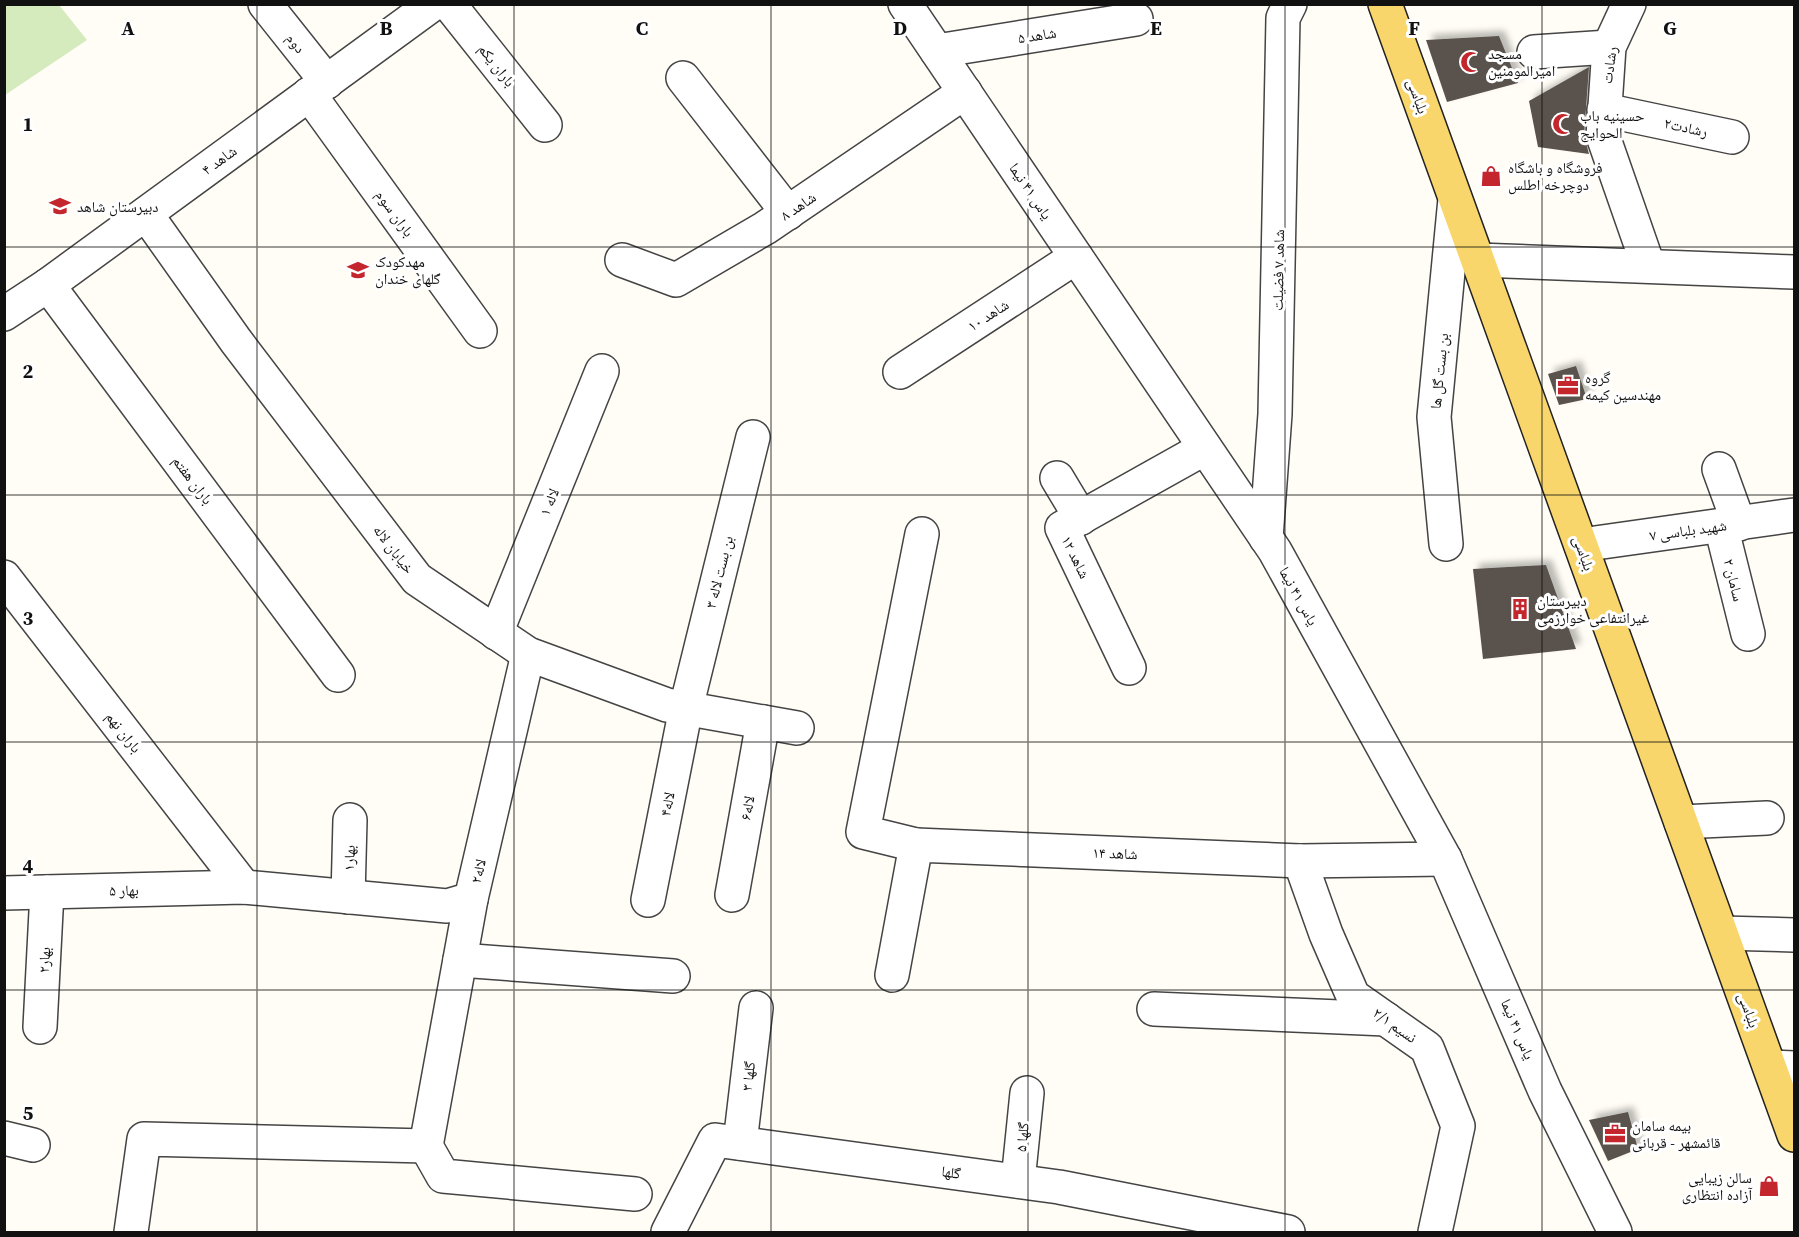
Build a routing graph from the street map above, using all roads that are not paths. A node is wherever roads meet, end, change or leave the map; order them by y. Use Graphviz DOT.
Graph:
graph roads {
  1 [pos="266,4"];
  2 [pos="433,4"];
  3 [pos="449,4"];
  4 [pos="905,4"];
  5 [pos="1290,4"];
  6 [pos="1385,4"];
  7 [pos="1629,4"];
  8 [pos="1136,19"];
  9 [pos="1609,47"];
  10 [pos="937,51"];
  11 [pos="1534,52"];
  12 [pos="683,78"];
  13 [pos="318,88"];
  14 [pos="965,92"];
  15 [pos="1604,110"];
  16 [pos="545,125"];
  17 [pos="1732,136"];
  18 [pos="1455,198"];
  19 [pos="146,213"];
  20 [pos="788,213"];
  21 [pos="1076,257"];
  22 [pos="622,260"];
  23 [pos="1478,260"];
  24 [pos="1648,265"];
  25 [pos="1794,272"];
  26 [pos="48,285"];
  27 [pos="4,314"];
  28 [pos="480,332"];
  29 [pos="602,371"];
  30 [pos="900,372"];
  31 [pos="753,437"];
  32 [pos="1205,448"];
  33 [pos="1719,469"];
  34 [pos="1057,478"];
  35 [pos="1794,515"];
  36 [pos="1081,518"];
  37 [pos="1730,525"];
  38 [pos="922,534"];
  39 [pos="1266,538"];
  40 [pos="1446,544"];
  41 [pos="1581,545"];
  42 [pos="4,577"];
  43 [pos="496,633"];
  44 [pos="1748,634"];
  45 [pos="528,654"];
  46 [pos="1129,668"];
  47 [pos="338,675"];
  48 [pos="686,708"];
  49 [pos="763,722"];
  50 [pos="797,728"];
  51 [pos="1767,818"];
  52 [pos="350,820"];
  53 [pos="1681,822"];
  54 [pos="916,845"];
  55 [pos="1445,859"];
  56 [pos="1300,861"];
  57 [pos="244,887"];
  58 [pos="47,892"];
  59 [pos="4,893"];
  60 [pos="732,895"];
  61 [pos="348,897"];
  62 [pos="471,899"];
  63 [pos="648,900"];
  64 [pos="1722,933"];
  65 [pos="1794,935"];
  66 [pos="460,960"];
  67 [pos="892,975"];
  68 [pos="673,976"];
  69 [pos="756,1008"];
  70 [pos="1154,1009"];
  71 [pos="1386,1019"];
  72 [pos="40,1027"];
  73 [pos="1782,1068"];
  74 [pos="1027,1093"];
  75 [pos="1794,1135"];
  76 [pos="740,1143"];
  77 [pos="426,1146"];
  78 [pos="1018,1181"];
  79 [pos="635,1194"];
  80 [pos="1187,1223"];
  81 [pos="131,1233"];
  82 [pos="668,1233"];
  83 [pos="1288,1233"];
  84 [pos="1435,1233"];
  85 [pos="1615,1233"];
  1 -- 13 [label="street, دوم"];
  2 -- 13 [label="street, شاهد ۴"];
  3 -- 16 [label="street, باران یکم"];
  4 -- 10 [label="street, یاس ۴۱ نیما"];
  5 -- 39 [label="street, شاهد ۷ فضیلت"];
  6 -- 18 [label="main road, بلباسی"];
  7 -- 9 [label="street, رشادت"];
  8 -- 10 [label="street, شاهد ۵"];
  9 -- 11 [label="street"];
  9 -- 15 [label="street, رشادت"];
  10 -- 14 [label="street, یاس ۴۱ نیما"];
  12 -- 20 [label="street"];
  13 -- 19 [label="street, شاهد ۴"];
  13 -- 28 [label="street, باران سوم"];
  14 -- 20 [label="street, شاهد ۸"];
  14 -- 21 [label="street, یاس ۴۱ نیما"];
  15 -- 17 [label="street, رشادت۲"];
  15 -- 24 [label="street, رشادت"];
  18 -- 23 [label="main road, بلباسی"];
  18 -- 40 [label="street, بن بست گل ها"];
  19 -- 26 [label="street, شاهد ۴"];
  19 -- 43 [label="street, خیابان لاله"];
  20 -- 22 [label="street, شاهد ۸"];
  21 -- 30 [label="street, شاهد ۱۰"];
  21 -- 32 [label="street, یاس ۴۱ نیما"];
  23 -- 24 [label="street"];
  23 -- 41 [label="main road, بلباسی"];
  24 -- 25 [label="street"];
  26 -- 27 [label="street, شاهد ۴"];
  26 -- 47 [label="street, باران هفتم"];
  29 -- 43 [label="street, لاله ۱"];
  31 -- 48 [label="street, بن بست لاله ۳"];
  32 -- 36 [label="street, شاهد ۱۲"];
  32 -- 39 [label="street, یاس ۴۱ نیما"];
  33 -- 37 [label="street, سامان ۲"];
  34 -- 36 [label="street"];
  35 -- 37 [label="street, شهید بلباسی ۷"];
  36 -- 46 [label="street, شاهد ۱۲"];
  37 -- 41 [label="street, شهید بلباسی ۷"];
  37 -- 44 [label="street, سامان ۲"];
  38 -- 54 [label="street, شاهد ۱۴"];
  39 -- 55 [label="street, یاس ۴۱ نیما"];
  41 -- 53 [label="main road, بلباسی"];
  42 -- 57 [label="street, باران نهم"];
  43 -- 45 [label="street, خیابان لاله"];
  45 -- 48 [label="street, خیابان لاله"];
  45 -- 62 [label="street, لاله۲"];
  48 -- 49 [label="street, خیابان لاله"];
  48 -- 63 [label="street, لاله۴"];
  49 -- 50 [label="street, خیابان لاله"];
  49 -- 60 [label="street, لاله۶"];
  51 -- 53 [label="street"];
  52 -- 61 [label="street, بهار۱"];
  53 -- 64 [label="main road, بلباسی"];
  54 -- 56 [label="street, شاهد ۱۴"];
  54 -- 67 [label="street"];
  55 -- 56 [label="street, شاهد ۱۴"];
  55 -- 85 [label="street, یاس ۴۱ نیما"];
  56 -- 71 [label="street, نسیم ۲/۱"];
  57 -- 58 [label="street, بهار ۵"];
  57 -- 61 [label="street, لاله۲"];
  58 -- 59 [label="street, بهار ۵"];
  58 -- 72 [label="street, بهار۲"];
  61 -- 62 [label="street, لاله۲"];
  62 -- 66 [label="street"];
  64 -- 65 [label="street"];
  64 -- 73 [label="main road, بلباسی"];
  66 -- 68 [label="street"];
  66 -- 77 [label="street"];
  69 -- 76 [label="street, گلها ۳"];
  70 -- 71 [label="street"];
  71 -- 84 [label="street, نسیم ۲/۱"];
  73 -- 75 [label="main road, بلباسی"];
  74 -- 78 [label="street, گلها ۵"];
  76 -- 78 [label="street, گلها"];
  76 -- 82 [label="street, گلها"];
  77 -- 79 [label="street"];
  77 -- 81 [label="street"];
  78 -- 80 [label="street, گلها"];
  80 -- 83 [label="street, گلها"];
}
